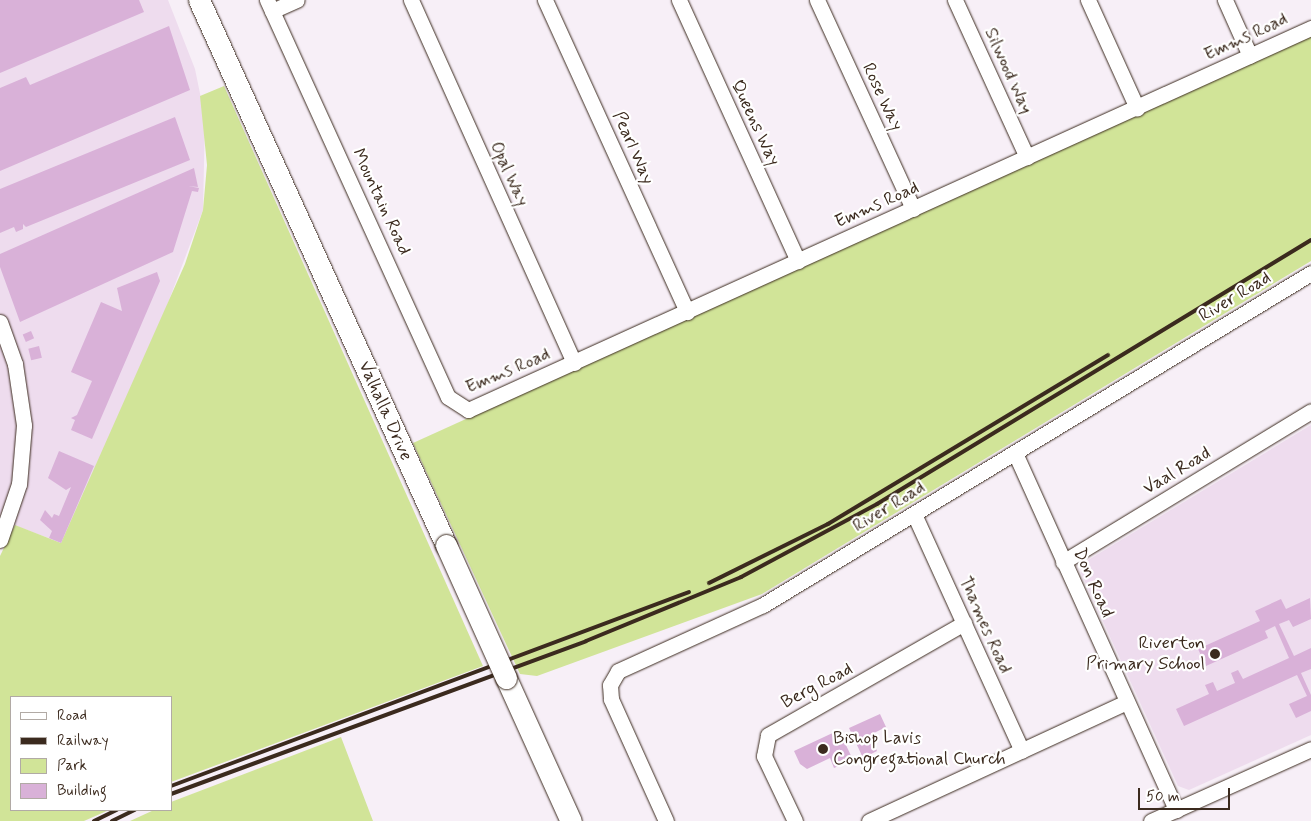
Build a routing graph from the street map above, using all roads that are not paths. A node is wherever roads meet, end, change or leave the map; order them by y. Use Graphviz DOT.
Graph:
graph roads {
  1 [pos="198,0"];
  2 [pos="297,0"];
  3 [pos="411,0"];
  4 [pos="545,0"];
  5 [pos="678,0"];
  6 [pos="817,0"];
  7 [pos="955,0"];
  8 [pos="1088,0"];
  9 [pos="1225,0"];
  10 [pos="270,5"];
  11 [pos="1311,28"];
  12 [pos="1250,56"];
  13 [pos="1137,108"];
  14 [pos="1027,158"];
  15 [pos="913,209"];
  16 [pos="798,261"];
  17 [pos="1311,273"];
  18 [pos="687,312"];
  19 [pos="0,322"];
  20 [pos="574,363"];
  21 [pos="458,407"];
  22 [pos="1311,411"];
  23 [pos="1014,453"];
  24 [pos="914,514"];
  25 [pos="0,540"];
  26 [pos="1063,562"];
  27 [pos="964,622"];
  28 [pos="1127,702"];
  29 [pos="1311,749"];
  30 [pos="1022,752"];
  31 [pos="1176,810"];
  32 [pos="571,821"];
  33 [pos="666,821"];
  34 [pos="795,821"];
  35 [pos="869,821"];
  36 [pos="1151,821"];
  1 -- 32 [label="main road, Valhalla Drive, bridge"];
  2 -- 10 [label="street, Mountain Road"];
  3 -- 20 [label="street, Opal Way"];
  4 -- 18 [label="street, Pearl Way"];
  5 -- 16 [label="street, Queens Way"];
  6 -- 15 [label="street, Rose Way"];
  7 -- 14 [label="street, Silwood Way"];
  8 -- 13 [label="street"];
  9 -- 12 [label="street"];
  10 -- 21 [label="street, Mountain Road"];
  11 -- 12 [label="street, Emms Road"];
  12 -- 13 [label="street, Emms Road"];
  13 -- 14 [label="street, Emms Road"];
  14 -- 15 [label="street, Emms Road"];
  15 -- 16 [label="street, Emms Road"];
  16 -- 18 [label="street, Emms Road"];
  17 -- 23 [label="street, River Road"];
  18 -- 20 [label="street, Emms Road"];
  19 -- 25 [label="street"];
  20 -- 21 [label="street, Emms Road"];
  22 -- 26 [label="street, Vaal Road"];
  23 -- 24 [label="street, River Road"];
  23 -- 26 [label="street, Don Road"];
  24 -- 27 [label="street, Thames Road"];
  24 -- 33 [label="street, River Road"];
  26 -- 28 [label="street, Don Road"];
  27 -- 30 [label="street, Thames Road"];
  27 -- 34 [label="street, Berg Road"];
  28 -- 30 [label="street"];
  28 -- 31 [label="street, Don Road"];
  29 -- 31 [label="street"];
  30 -- 35 [label="street"];
  31 -- 36 [label="street"];
}
